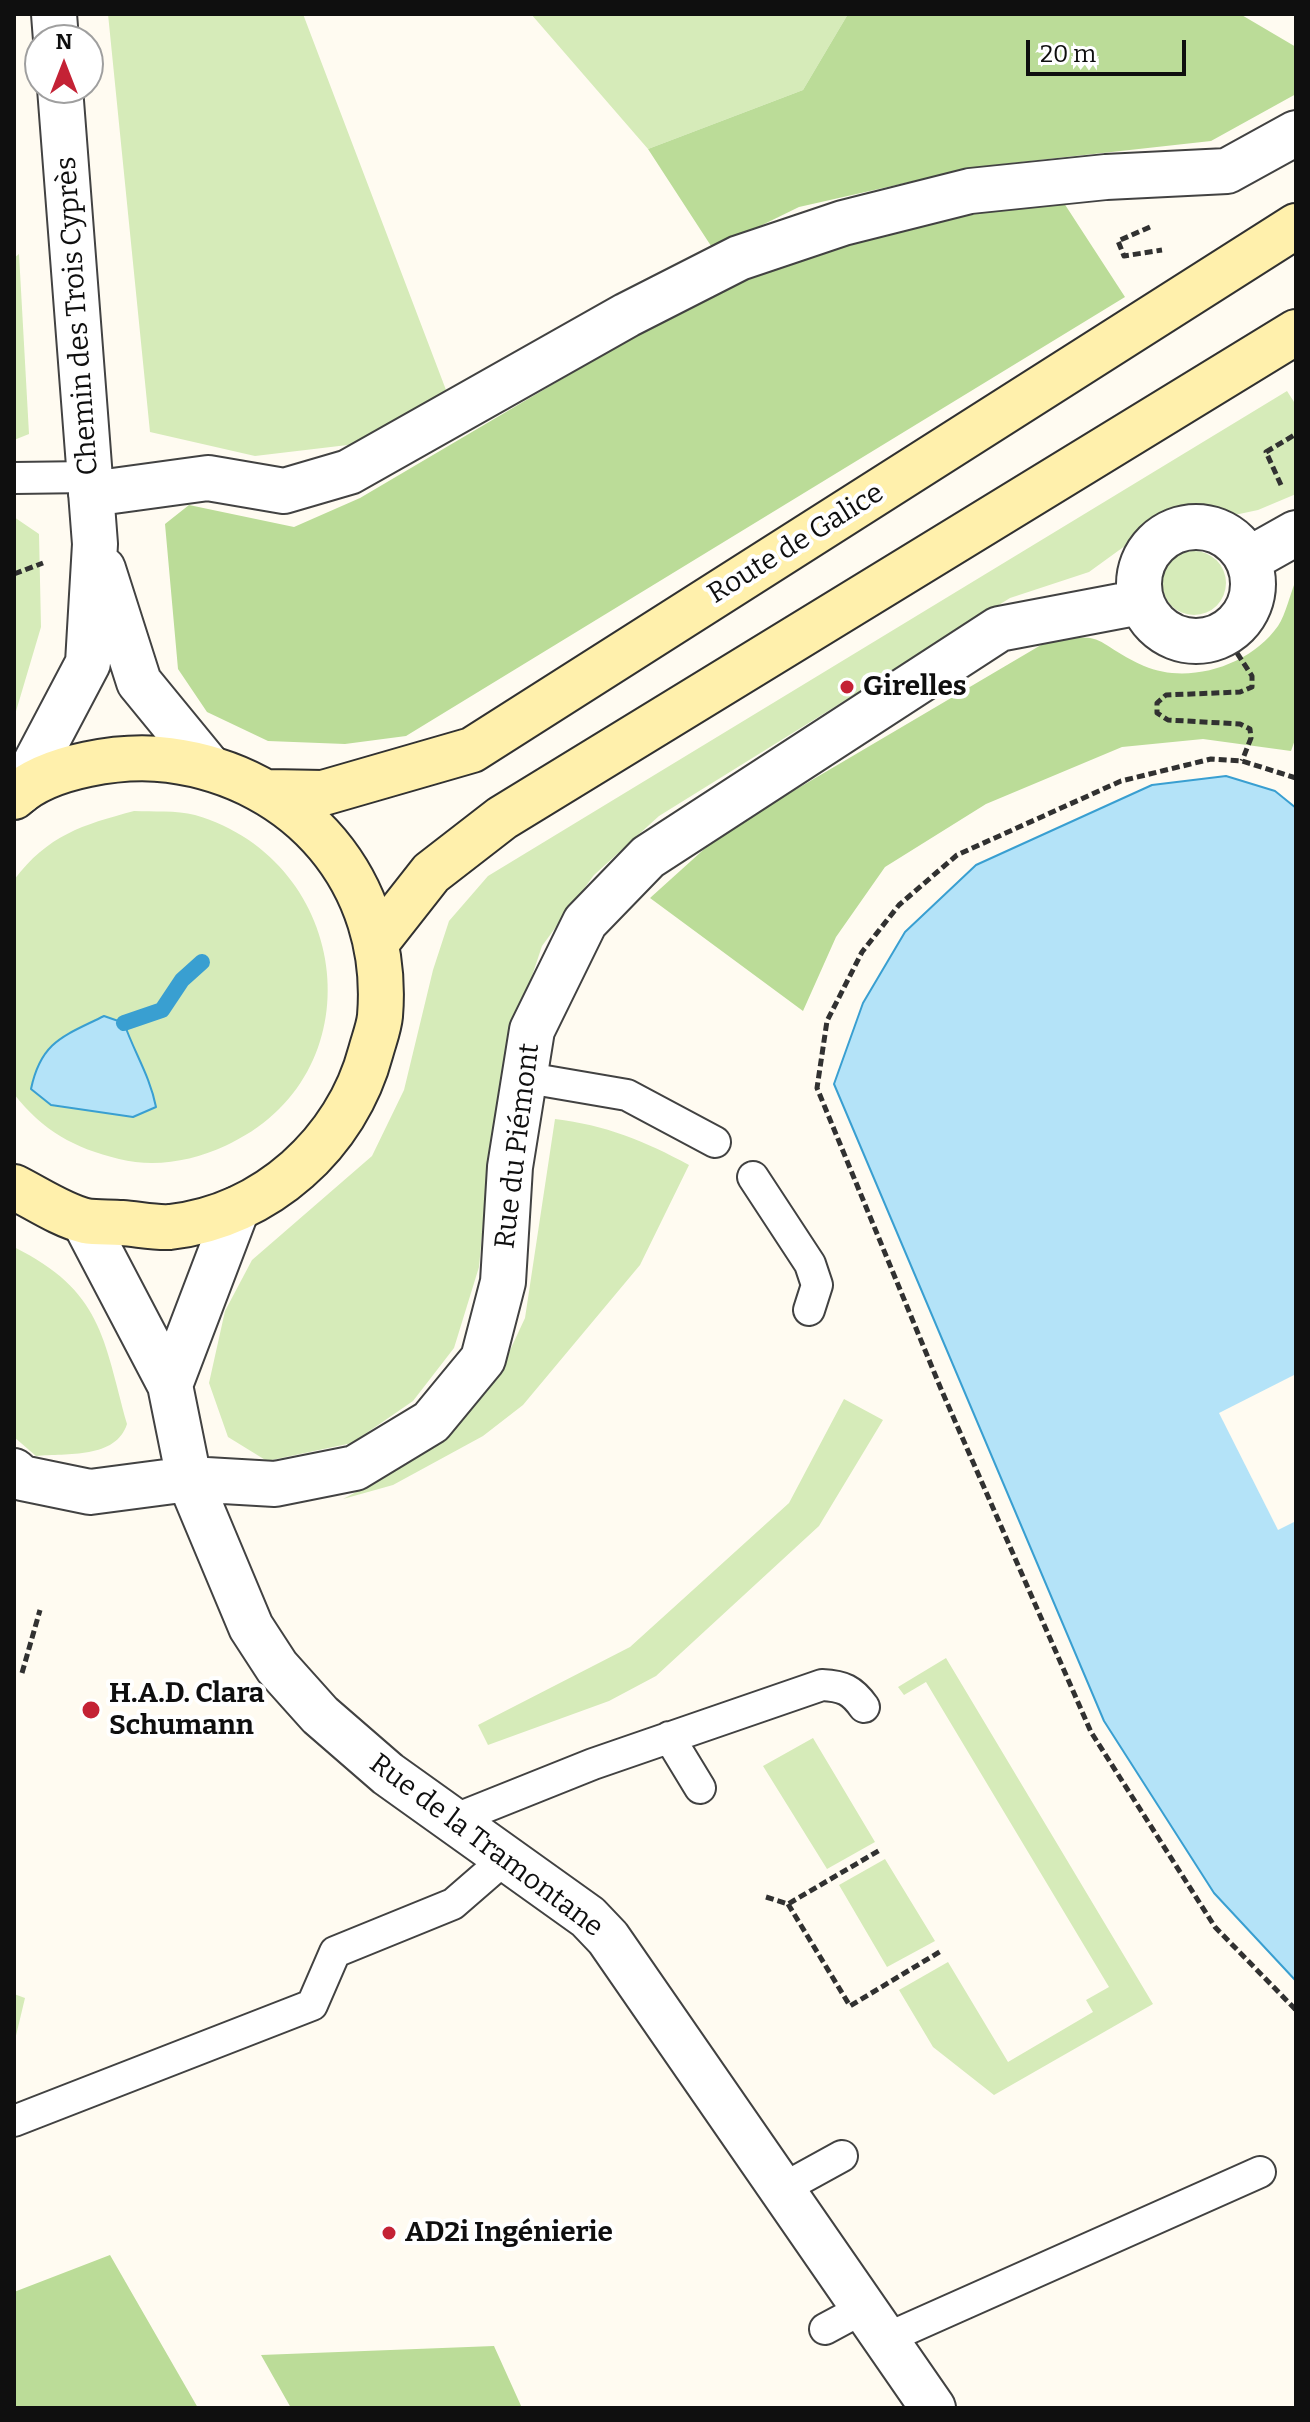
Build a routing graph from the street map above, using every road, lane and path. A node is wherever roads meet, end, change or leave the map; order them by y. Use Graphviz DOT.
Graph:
graph roads {
  1 [pos="61,104"];
  2 [pos="1296,133"];
  3 [pos="1159,223"];
  4 [pos="1296,226"];
  5 [pos="1169,249"];
  6 [pos="1296,332"];
  7 [pos="1296,434"];
  8 [pos="1266,452"];
  9 [pos="14,478"];
  10 [pos="90,486"];
  11 [pos="1296,533"];
  12 [pos="95,544"];
  13 [pos="1248,560"];
  14 [pos="1141,602"];
  15 [pos="1224,633"];
  16 [pos="1242,761"];
  17 [pos="207,765"];
  18 [pos="1296,778"];
  19 [pos="270,792"];
  20 [pos="17,794"];
  21 [pos="376,943"];
  22 [pos="522,1077"];
  23 [pos="715,1142"];
  24 [pos="753,1177"];
  25 [pos="14,1187"];
  26 [pos="237,1209"];
  27 [pos="84,1221"];
  28 [pos="809,1310"];
  29 [pos="170,1385"];
  30 [pos="14,1471"];
  31 [pos="189,1479"];
  32 [pos="40,1610"];
  33 [pos="22,1673"];
  34 [pos="864,1707"];
  35 [pos="669,1737"];
  36 [pos="700,1788"];
  37 [pos="453,1820"];
  38 [pos="880,1850"];
  39 [pos="506,1858"];
  40 [pos="766,1897"];
  41 [pos="788,1904"];
  42 [pos="941,1951"];
  43 [pos="1296,2010"];
  44 [pos="14,2121"];
  45 [pos="842,2156"];
  46 [pos="1260,2172"];
  47 [pos="782,2189"];
  48 [pos="874,2323"];
  49 [pos="825,2329"];
  50 [pos="933,2408"];
  1 -- 10 [label="street, Chemin des Trois Cyprès"];
  2 -- 10 [label="street"];
  3 -- 5 [label="path"];
  4 -- 19 [label="main road, Route de Galice"];
  6 -- 21 [label="main road"];
  7 -- 8 [label="path"];
  9 -- 10 [label="lane"];
  10 -- 12 [label="street, Chemin des Trois Cyprès"];
  11 -- 13 [label="street"];
  12 -- 17 [label="street, Chemin des Trois Cyprès"];
  12 -- 20 [label="street, Chemin des Trois Cyprès"];
  13 -- 14 [label="street"];
  13 -- 15 [label="street"];
  14 -- 15 [label="street"];
  14 -- 22 [label="street, Rue du Piémont"];
  15 -- 16 [label="path"];
  16 -- 18 [label="path"];
  16 -- 43 [label="path"];
  17 -- 19 [label="main road"];
  17 -- 20 [label="main road"];
  19 -- 21 [label="main road"];
  21 -- 26 [label="main road"];
  22 -- 23 [label="lane"];
  22 -- 31 [label="street, Rue du Piémont"];
  24 -- 28 [label="lane"];
  25 -- 27 [label="main road"];
  26 -- 27 [label="main road"];
  26 -- 29 [label="street"];
  27 -- 29 [label="street, Rue de la Tramontane"];
  29 -- 31 [label="street, Rue de la Tramontane"];
  30 -- 31 [label="street, Rue du Piémont"];
  31 -- 37 [label="street, Rue de la Tramontane"];
  32 -- 33 [label="path"];
  34 -- 35 [label="lane"];
  35 -- 36 [label="lane"];
  35 -- 37 [label="lane"];
  37 -- 39 [label="street, Rue de la Tramontane"];
  38 -- 41 [label="path"];
  39 -- 44 [label="lane"];
  39 -- 47 [label="street, Rue de la Tramontane"];
  40 -- 41 [label="path"];
  41 -- 42 [label="path"];
  45 -- 47 [label="lane"];
  46 -- 48 [label="lane"];
  47 -- 48 [label="street, Rue de la Tramontane"];
  48 -- 49 [label="lane"];
  48 -- 50 [label="street, Rue de la Tramontane"];
}
